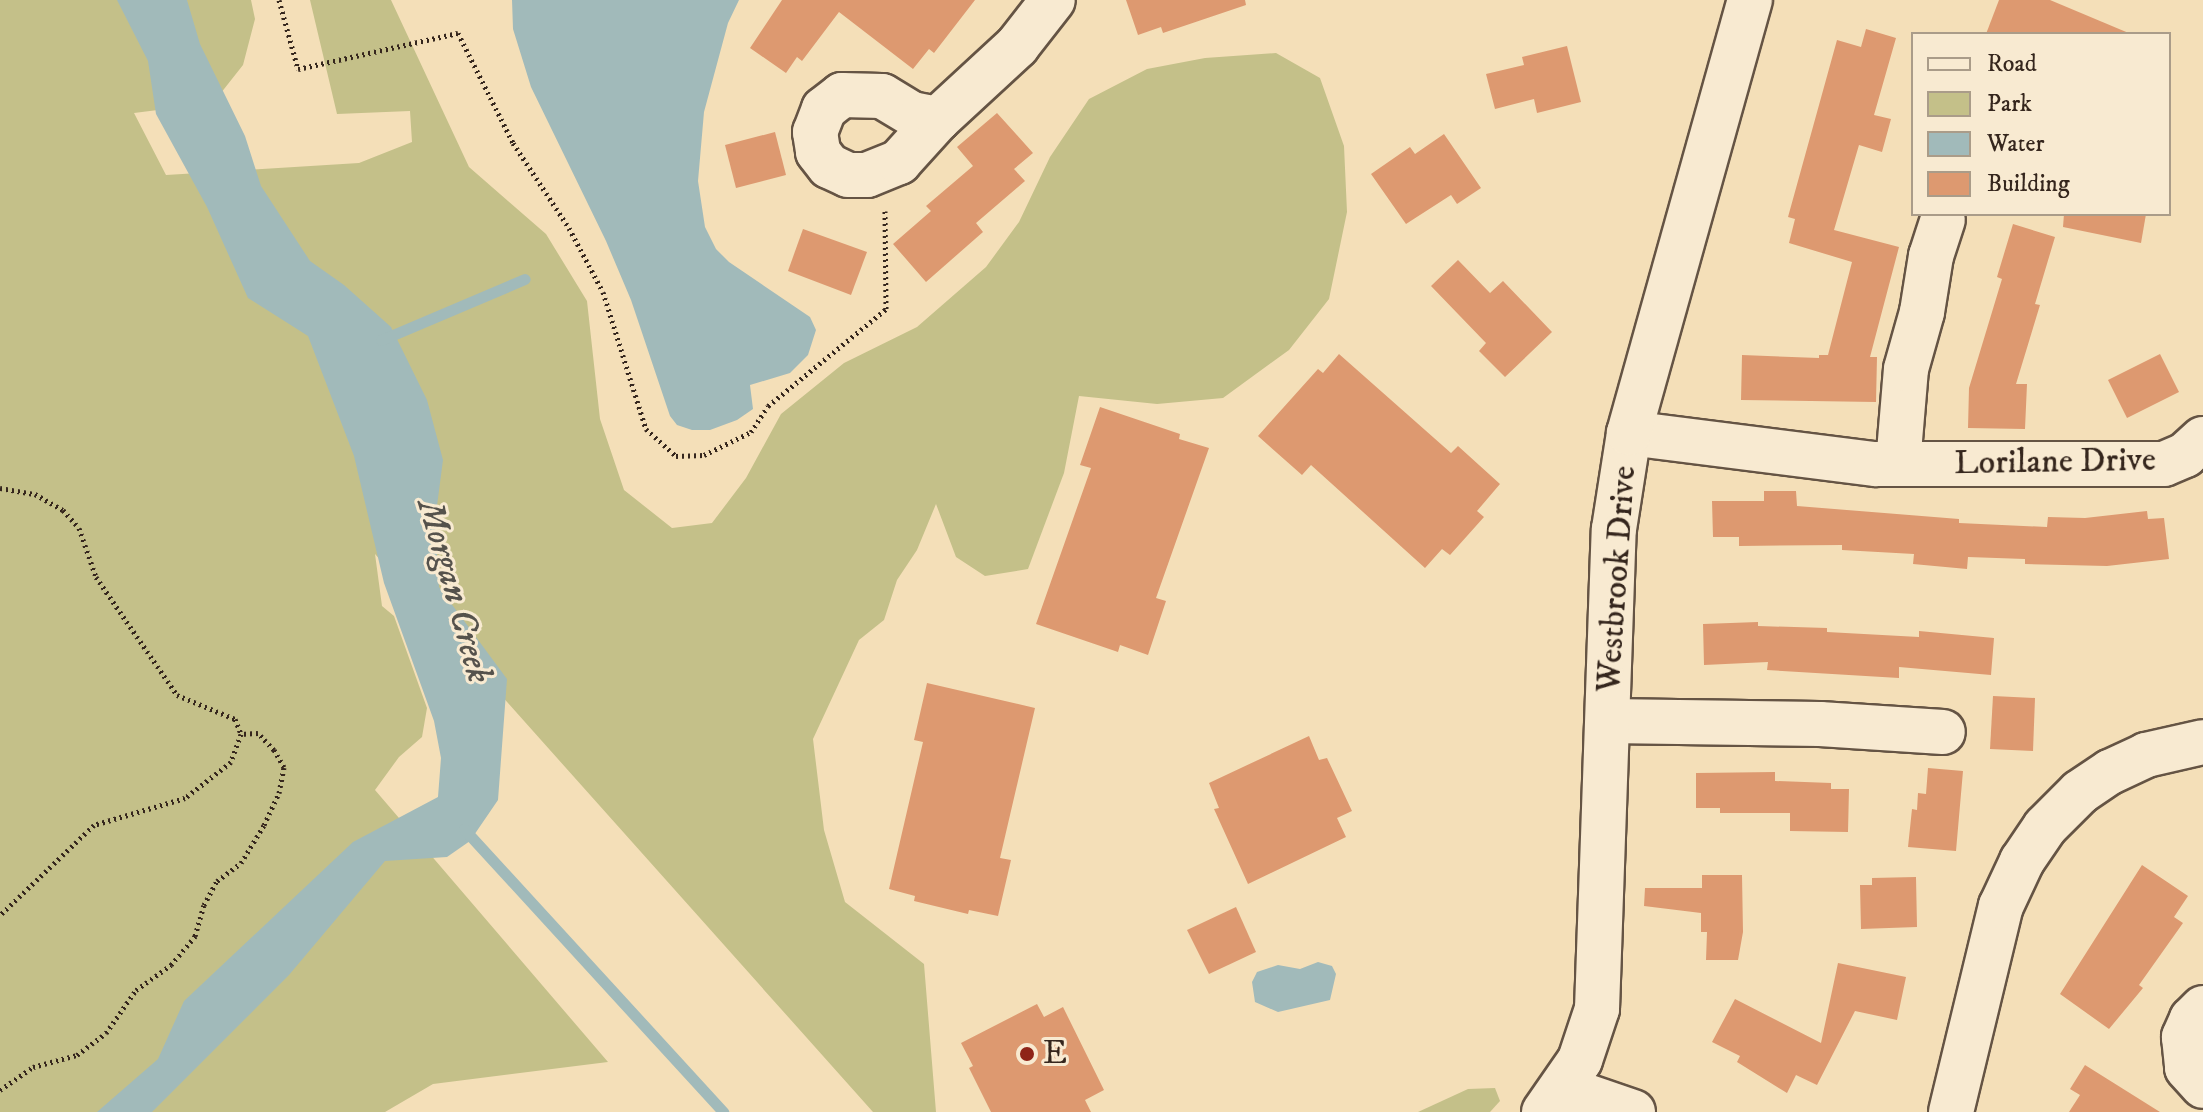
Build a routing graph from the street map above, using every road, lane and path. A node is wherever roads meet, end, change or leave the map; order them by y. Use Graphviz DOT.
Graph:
graph roads {
  1 [pos="279,0"];
  2 [pos="1053,0"];
  3 [pos="1750,0"];
  4 [pos="938,119"];
  5 [pos="884,170"];
  6 [pos="1943,220"];
  7 [pos="1629,433"];
  8 [pos="2203,439"];
  9 [pos="1898,464"];
  10 [pos="0,488"];
  11 [pos="1608,721"];
  12 [pos="1943,732"];
  13 [pos="241,734"];
  14 [pos="2203,742"];
  15 [pos="0,915"];
  16 [pos="2203,1008"];
  17 [pos="2203,1086"];
  18 [pos="0,1090"];
  19 [pos="1554,1100"];
  20 [pos="1633,1112"];
  21 [pos="1951,1112"];
  1 -- 5 [label="path"];
  2 -- 4 [label="street"];
  3 -- 7 [label="street, Westbrook Drive"];
  4 -- 5 [label="street"];
  4 -- 5 [label="street"];
  6 -- 9 [label="street"];
  7 -- 9 [label="street, Lorilane Drive"];
  7 -- 11 [label="street, Westbrook Drive"];
  8 -- 9 [label="street, Lorilane Drive"];
  10 -- 13 [label="path"];
  11 -- 12 [label="street"];
  11 -- 19 [label="street, Westbrook Drive"];
  13 -- 15 [label="path"];
  13 -- 18 [label="path"];
  14 -- 21 [label="street"];
  16 -- 17 [label="street"];
  19 -- 20 [label="street"];
}
